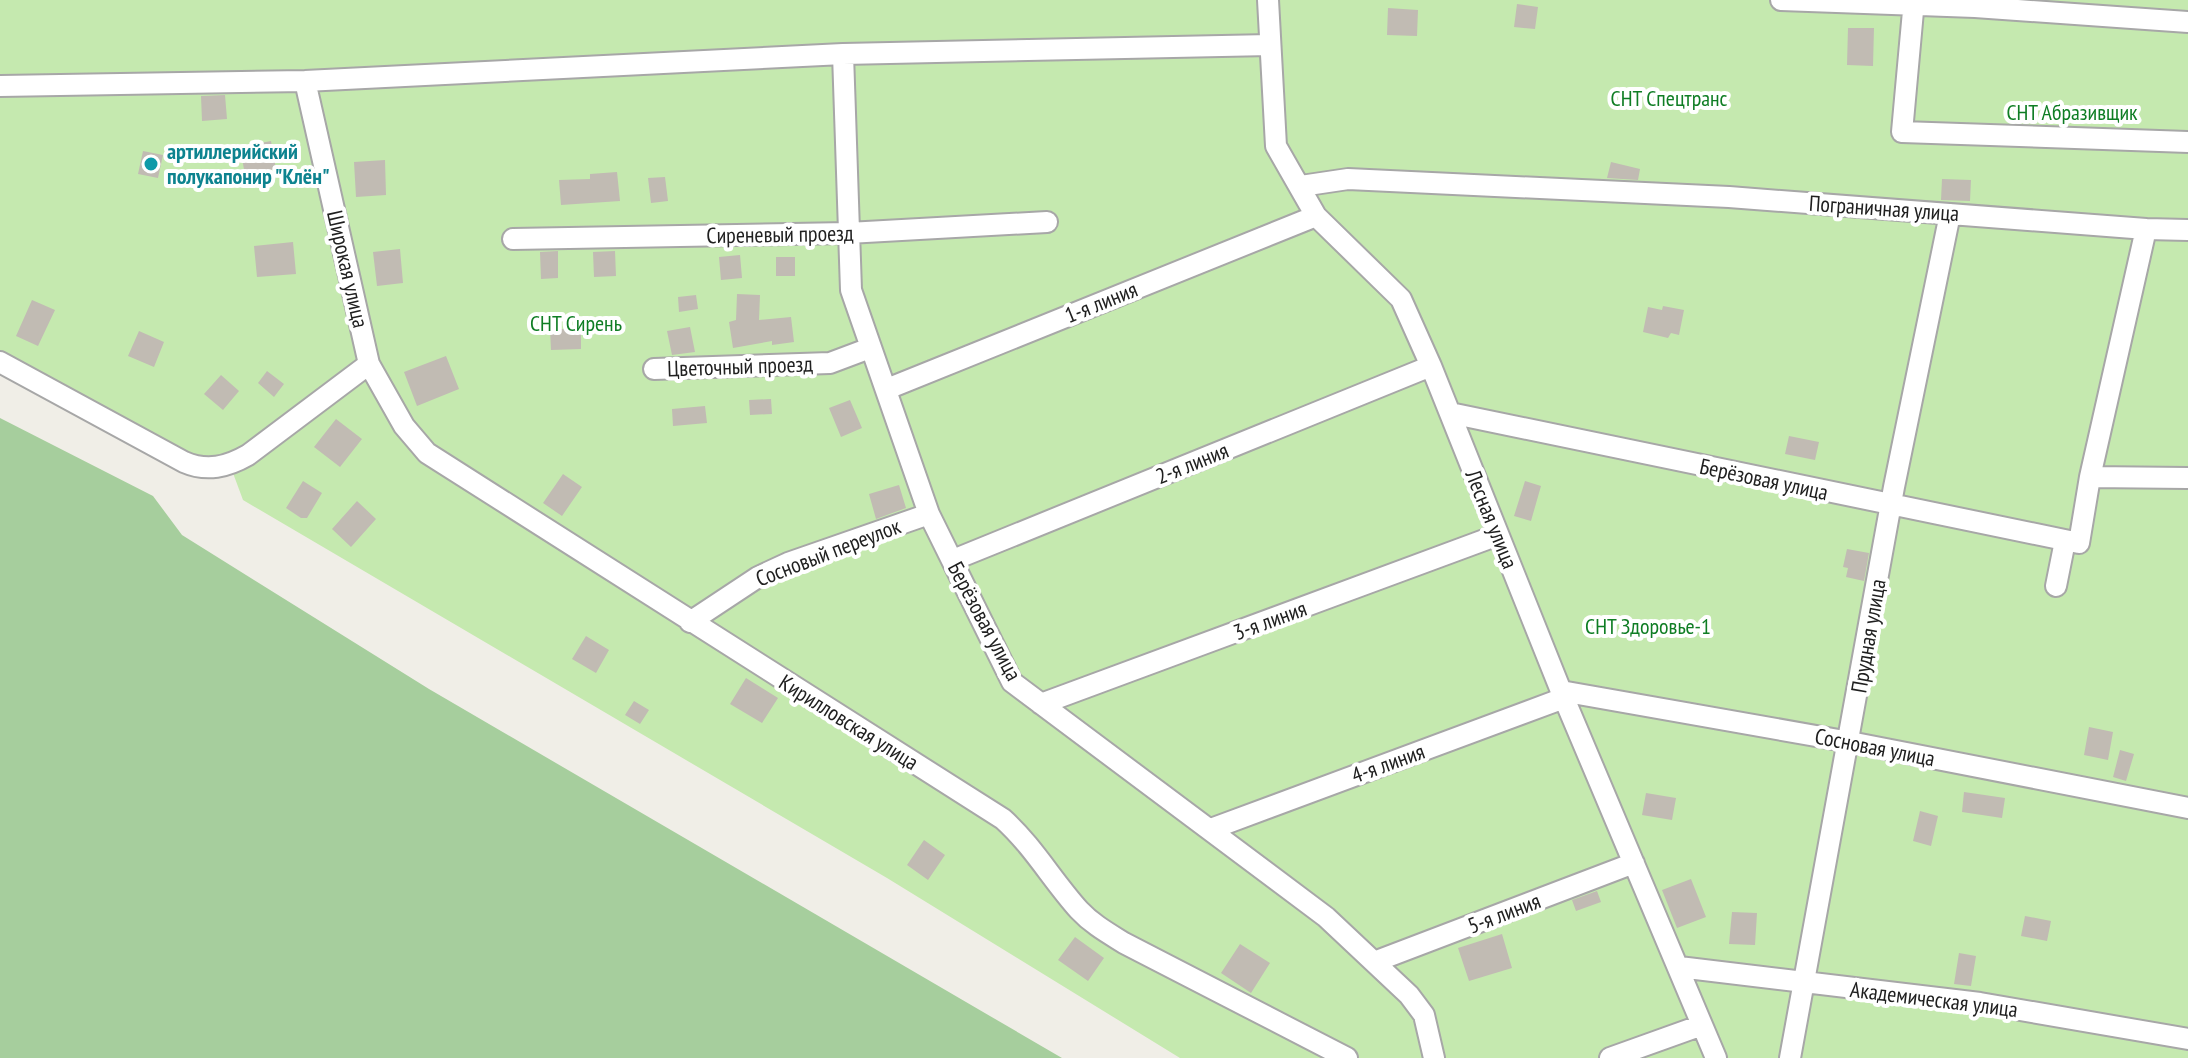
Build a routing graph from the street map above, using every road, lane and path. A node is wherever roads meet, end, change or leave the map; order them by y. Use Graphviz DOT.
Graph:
graph roads {
  1 [pos="1268,0"];
  2 [pos="1781,0"];
  3 [pos="1914,3"];
  4 [pos="2188,22"];
  5 [pos="1270,45"];
  6 [pos="843,54"];
  7 [pos="305,81"];
  8 [pos="0,86"];
  9 [pos="2188,142"];
  10 [pos="1301,186"];
  11 [pos="1950,214"];
  12 [pos="1316,216"];
  13 [pos="1047,222"];
  14 [pos="2146,229"];
  15 [pos="2188,230"];
  16 [pos="848,233"];
  17 [pos="513,239"];
  18 [pos="870,348"];
  19 [pos="0,362"];
  20 [pos="369,364"];
  21 [pos="1431,366"];
  22 [pos="654,369"];
  23 [pos="887,389"];
  24 [pos="1450,413"];
  25 [pos="2090,477"];
  26 [pos="2188,478"];
  27 [pos="1891,505"];
  28 [pos="929,514"];
  29 [pos="1498,535"];
  30 [pos="2072,542"];
  31 [pos="953,560"];
  32 [pos="2056,586"];
  33 [pos="690,622"];
  34 [pos="1563,694"];
  35 [pos="1041,704"];
  36 [pos="1850,742"];
  37 [pos="2188,808"];
  38 [pos="1211,829"];
  39 [pos="1634,863"];
  40 [pos="1374,962"];
  41 [pos="1679,967"];
  42 [pos="1805,983"];
  43 [pos="1702,1025"];
  44 [pos="2188,1039"];
  45 [pos="1347,1058"];
  46 [pos="1434,1058"];
  47 [pos="1610,1058"];
  48 [pos="1716,1058"];
  49 [pos="1790,1058"];
  1 -- 5 [label="street, Лесная улица"];
  2 -- 3 [label="street"];
  3 -- 4 [label="street"];
  3 -- 9 [label="street"];
  5 -- 6 [label="street"];
  5 -- 10 [label="street, Лесная улица"];
  6 -- 7 [label="street"];
  6 -- 16 [label="street, Берёзовая улица"];
  7 -- 8 [label="street"];
  7 -- 20 [label="street, Широкая улица"];
  10 -- 11 [label="street, Пограничная улица"];
  10 -- 12 [label="street, Лесная улица"];
  11 -- 14 [label="street, Пограничная улица"];
  11 -- 27 [label="street, Прудная улица"];
  12 -- 21 [label="street, Лесная улица"];
  12 -- 23 [label="street, 1-я линия"];
  13 -- 16 [label="street, Сиреневый проезд"];
  14 -- 15 [label="street, Пограничная улица"];
  14 -- 25 [label="street"];
  16 -- 17 [label="street, Сиреневый проезд"];
  16 -- 18 [label="street, Берёзовая улица"];
  18 -- 22 [label="street, Цветочный проезд"];
  18 -- 23 [label="street, Берёзовая улица"];
  19 -- 20 [label="street"];
  20 -- 33 [label="street, Кирилловская улица"];
  21 -- 24 [label="street, Лесная улица"];
  21 -- 31 [label="street, 2-я линия"];
  23 -- 28 [label="street, Берёзовая улица"];
  24 -- 27 [label="street, Берёзовая улица"];
  24 -- 29 [label="street, Лесная улица"];
  25 -- 26 [label="street"];
  25 -- 30 [label="street"];
  27 -- 30 [label="street, Берёзовая улица"];
  27 -- 36 [label="street, Прудная улица"];
  28 -- 31 [label="street, Берёзовая улица"];
  28 -- 33 [label="street, Сосновый переулок"];
  29 -- 34 [label="street, Лесная улица"];
  29 -- 35 [label="street, 3-я линия"];
  30 -- 32 [label="street"];
  31 -- 35 [label="street, Берёзовая улица"];
  33 -- 45 [label="street, Кирилловская улица"];
  34 -- 36 [label="street, Сосновая улица"];
  34 -- 38 [label="street, 4-я линия"];
  34 -- 39 [label="street, Лесная улица"];
  35 -- 38 [label="street, Берёзовая улица"];
  36 -- 37 [label="street, Сосновая улица"];
  36 -- 42 [label="street, Прудная улица"];
  38 -- 40 [label="street, Берёзовая улица"];
  39 -- 40 [label="street, 5-я линия"];
  39 -- 41 [label="street, Лесная улица"];
  40 -- 46 [label="street, Берёзовая улица"];
  41 -- 42 [label="street, Академическая улица"];
  41 -- 43 [label="street, Лесная улица"];
  42 -- 44 [label="street, Академическая улица"];
  42 -- 49 [label="street, Прудная улица"];
  43 -- 47 [label="street"];
  43 -- 48 [label="street, Лесная улица"];
}
